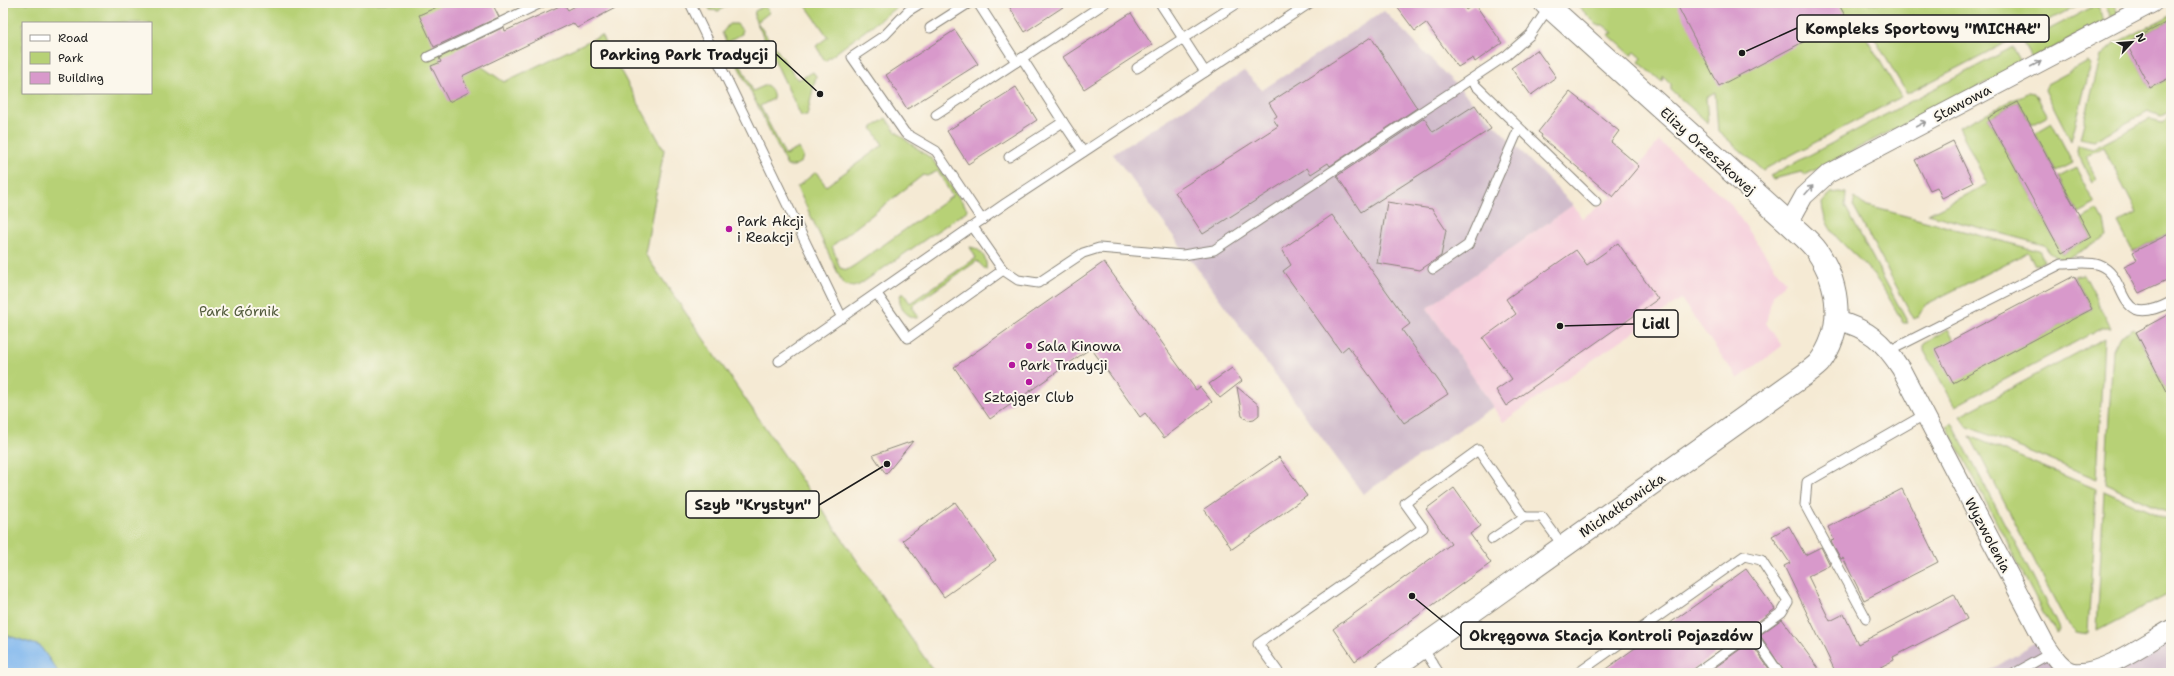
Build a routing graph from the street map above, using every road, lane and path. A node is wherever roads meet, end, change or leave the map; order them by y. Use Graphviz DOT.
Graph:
graph roads {
  1 [pos="541,3"];
  2 [pos="690,3"];
  3 [pos="921,3"];
  4 [pos="969,3"];
  5 [pos="978,3"];
  6 [pos="1106,3"];
  7 [pos="1160,3"];
  8 [pos="1238,3"];
  9 [pos="1310,3"];
  10 [pos="2153,3"];
  11 [pos="1549,4"];
  12 [pos="930,28"];
  13 [pos="1183,38"];
  14 [pos="428,57"];
  15 [pos="1019,60"];
  16 [pos="1137,68"];
  17 [pos="1205,72"];
  18 [pos="1470,80"];
  19 [pos="936,115"];
  20 [pos="1063,122"];
  21 [pos="1519,128"];
  22 [pos="1083,152"];
  23 [pos="1009,157"];
  24 [pos="1596,202"];
  25 [pos="982,220"];
  26 [pos="1789,223"];
  27 [pos="973,227"];
  28 [pos="1433,269"];
  29 [pos="1003,270"];
  30 [pos="877,294"];
  31 [pos="2171,302"];
  32 [pos="842,318"];
  33 [pos="1836,320"];
  34 [pos="1889,350"];
  35 [pos="780,361"];
  36 [pos="1924,414"];
  37 [pos="1524,517"];
  38 [pos="1492,539"];
  39 [pos="1563,546"];
  40 [pos="1866,618"];
  41 [pos="2171,629"];
  42 [pos="1752,634"];
  43 [pos="1422,647"];
  44 [pos="2051,653"];
  45 [pos="1707,670"];
  46 [pos="1583,672"];
  47 [pos="2074,672"];
  48 [pos="1279,673"];
  49 [pos="1386,673"];
  50 [pos="1439,673"];
  51 [pos="1697,673"];
  52 [pos="1779,673"];
  53 [pos="2015,673"];
  1 -- 14 [label="lane"];
  2 -- 32 [label="lane"];
  3 -- 25 [label="lane"];
  4 -- 12 [label="lane"];
  5 -- 15 [label="lane"];
  6 -- 15 [label="lane"];
  7 -- 13 [label="lane"];
  8 -- 13 [label="lane"];
  9 -- 17 [label="lane"];
  26 -- 10 [label="street, Stawowa, one-way"];
  11 -- 18 [label="lane"];
  11 -- 26 [label="street, Elizy Orzeszkowej"];
  13 -- 16 [label="lane"];
  13 -- 17 [label="lane"];
  15 -- 19 [label="lane"];
  15 -- 20 [label="lane"];
  17 -- 22 [label="lane"];
  18 -- 21 [label="lane"];
  18 -- 29 [label="lane"];
  20 -- 22 [label="lane"];
  20 -- 23 [label="lane"];
  21 -- 24 [label="lane"];
  21 -- 28 [label="lane"];
  22 -- 25 [label="lane"];
  25 -- 27 [label="lane"];
  26 -- 33 [label="street, Elizy Orzeszkowej"];
  27 -- 29 [label="lane"];
  27 -- 30 [label="lane"];
  29 -- 30 [label="lane"];
  30 -- 32 [label="lane"];
  31 -- 34 [label="lane"];
  32 -- 35 [label="lane"];
  33 -- 34 [label="street, Wyzwolenia"];
  33 -- 39 [label="street, Michałkowicka"];
  34 -- 36 [label="street, Wyzwolenia"];
  36 -- 40 [label="lane"];
  36 -- 44 [label="street, Wyzwolenia"];
  37 -- 38 [label="lane"];
  37 -- 39 [label="lane"];
  37 -- 48 [label="lane"];
  39 -- 43 [label="street, Michałkowicka"];
  41 -- 47 [label="street, Wyzwolenia"];
  42 -- 45 [label="lane"];
  42 -- 46 [label="lane"];
  42 -- 52 [label="lane"];
  43 -- 49 [label="street, Michałkowicka"];
  43 -- 50 [label="lane"];
  44 -- 47 [label="street, Wyzwolenia"];
  44 -- 53 [label="lane"];
  45 -- 51 [label="lane"];
}
